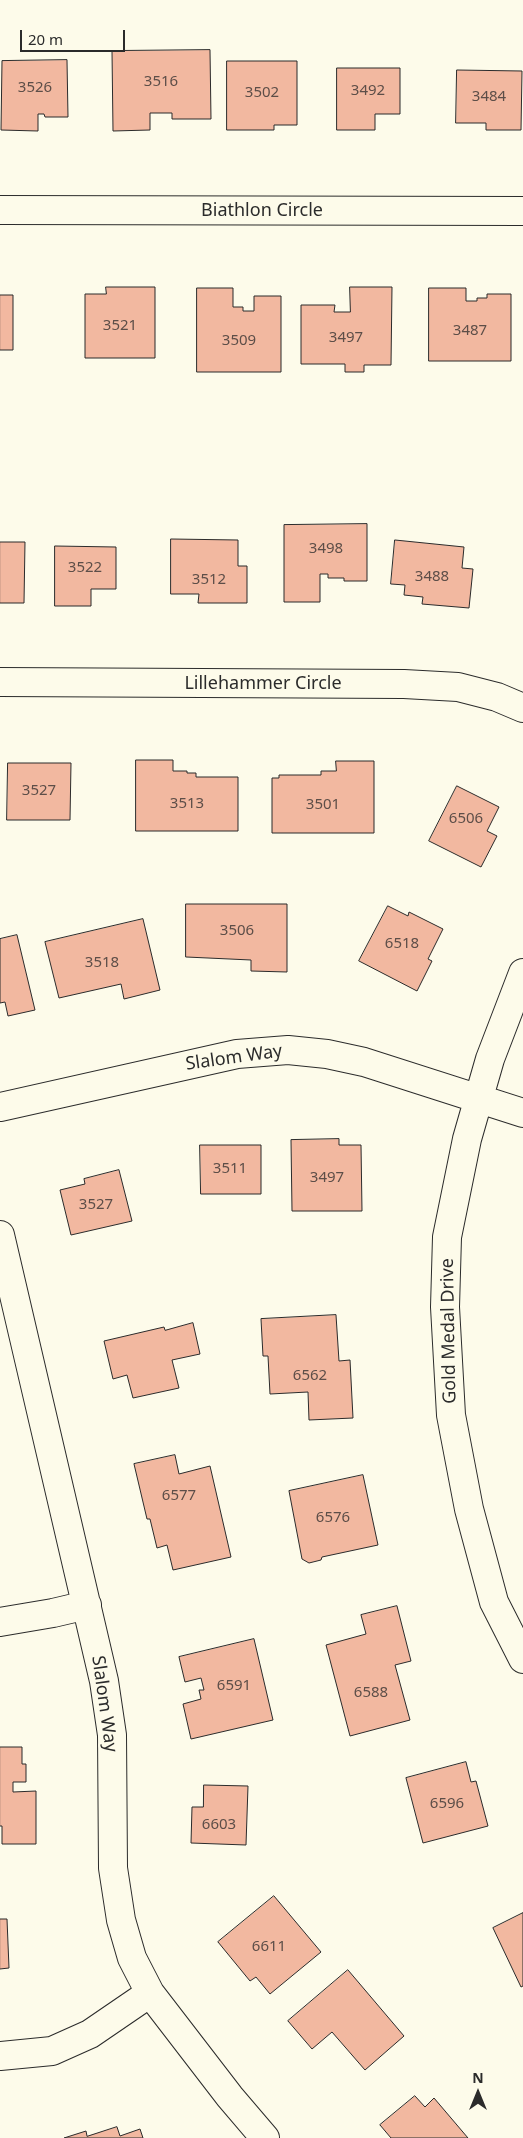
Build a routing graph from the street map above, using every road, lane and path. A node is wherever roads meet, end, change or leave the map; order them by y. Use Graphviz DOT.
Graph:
graph roads {
  1 [pos="0,210"];
  2 [pos="523,211"];
  3 [pos="0,682"];
  4 [pos="523,708"];
  5 [pos="523,973"];
  6 [pos="478,1099"];
  7 [pos="0,1107"];
  8 [pos="523,1113"];
  9 [pos="0,1235"];
  10 [pos="87,1605"];
  11 [pos="0,1622"];
  12 [pos="523,1659"];
  13 [pos="150,1993"];
  14 [pos="0,2056"];
  15 [pos="266,2138"];
  1 -- 2 [label="street, Biathlon Circle"];
  3 -- 4 [label="street, Lillehammer Circle"];
  5 -- 6 [label="street, Gold Medal Drive"];
  6 -- 7 [label="street, Slalom Way"];
  6 -- 8 [label="street, Slalom Way"];
  6 -- 12 [label="street, Gold Medal Drive"];
  9 -- 10 [label="street, Slalom Way"];
  10 -- 11 [label="street"];
  10 -- 13 [label="street, Slalom Way"];
  13 -- 14 [label="street"];
  13 -- 15 [label="street, Slalom Way"];
}
